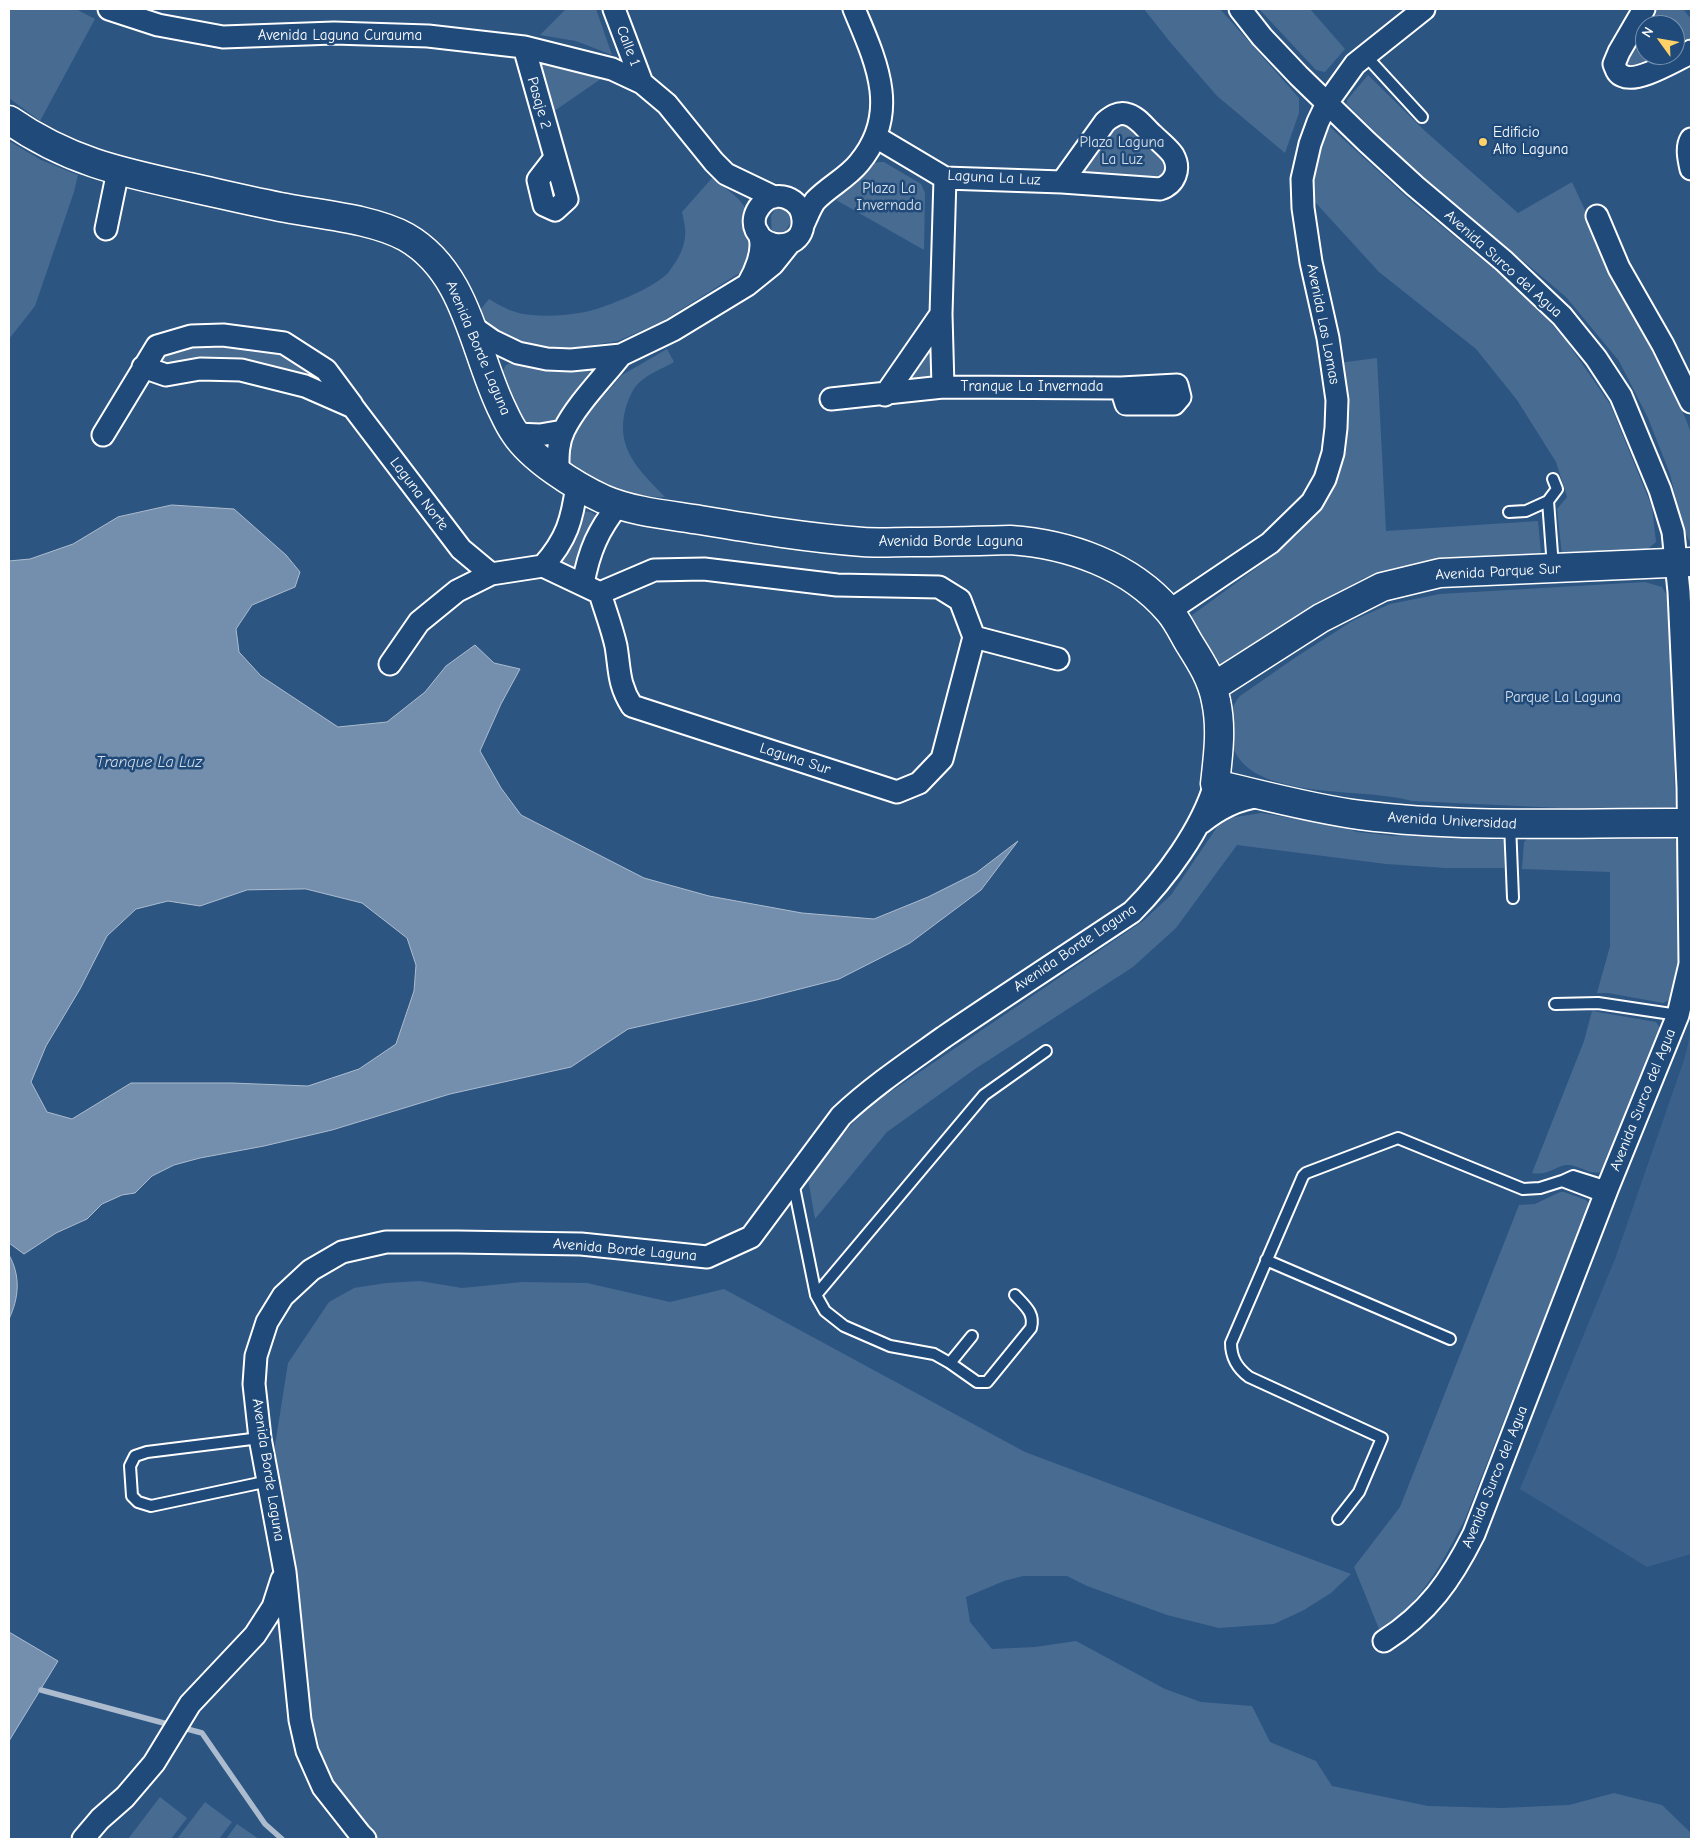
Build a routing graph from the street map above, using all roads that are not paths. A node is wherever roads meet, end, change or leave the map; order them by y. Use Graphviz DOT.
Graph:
graph roads {
  1 [pos="109,9"];
  2 [pos="614,9"];
  3 [pos="854,9"];
  4 [pos="1240,9"];
  5 [pos="1424,9"];
  6 [pos="1644,9"];
  7 [pos="524,47"];
  8 [pos="1691,51"];
  9 [pos="1366,55"];
  10 [pos="642,83"];
  11 [pos="1327,103"];
  12 [pos="1422,117"];
  13 [pos="9,120"];
  14 [pos="876,137"];
  15 [pos="1691,140"];
  16 [pos="555,158"];
  17 [pos="858,164"];
  18 [pos="1691,168"];
  19 [pos="118,171"];
  20 [pos="945,178"];
  21 [pos="736,180"];
  22 [pos="1062,182"];
  23 [pos="781,197"];
  24 [pos="757,210"];
  25 [pos="1597,216"];
  26 [pos="803,225"];
  27 [pos="106,229"];
  28 [pos="760,237"];
  29 [pos="789,244"];
  30 [pos="747,285"];
  31 [pos="941,314"];
  32 [pos="470,325"];
  33 [pos="518,353"];
  34 [pos="622,355"];
  35 [pos="143,367"];
  36 [pos="485,369"];
  37 [pos="943,387"];
  38 [pos="1121,388"];
  39 [pos="885,395"];
  40 [pos="832,399"];
  41 [pos="1691,402"];
  42 [pos="353,407"];
  43 [pos="563,431"];
  44 [pos="515,434"];
  45 [pos="103,436"];
  46 [pos="568,479"];
  47 [pos="1553,479"];
  48 [pos="1548,501"];
  49 [pos="619,504"];
  50 [pos="1509,512"];
  51 [pos="1684,562"];
  52 [pos="543,566"];
  53 [pos="1553,569"];
  54 [pos="491,574"];
  55 [pos="592,588"];
  56 [pos="1169,612"];
  57 [pos="974,637"];
  58 [pos="1058,659"];
  59 [pos="390,664"];
  60 [pos="1213,687"];
  61 [pos="1219,742"];
  62 [pos="1215,784"];
  63 [pos="1262,795"];
  64 [pos="1690,823"];
  65 [pos="1510,824"];
  66 [pos="1195,828"];
  67 [pos="1513,898"];
  68 [pos="1555,1004"];
  69 [pos="1678,1015"];
  70 [pos="1046,1051"];
  71 [pos="793,1181"];
  72 [pos="1606,1192"];
  73 [pos="1266,1260"];
  74 [pos="816,1294"];
  75 [pos="1015,1295"];
  76 [pos="972,1336"];
  77 [pos="1450,1339"];
  78 [pos="950,1363"];
  79 [pos="260,1438"];
  80 [pos="269,1481"];
  81 [pos="1338,1520"];
  82 [pos="285,1572"];
  83 [pos="1384,1641"];
  84 [pos="83,1839"];
  85 [pos="365,1839"];
  1 -- 7 [label="street, Avenida Laguna Curauma"];
  2 -- 10 [label="street, Calle 1"];
  3 -- 14 [label="street"];
  4 -- 11 [label="street, Avenida Surco del Agua"];
  5 -- 9 [label="street, Avenida Las Lomas"];
  6 -- 8 [label="street"];
  7 -- 10 [label="street, Avenida Laguna Curauma"];
  7 -- 16 [label="street, Pasaje 2"];
  9 -- 11 [label="street, Avenida Las Lomas"];
  9 -- 12 [label="lane"];
  10 -- 21 [label="street, Avenida Laguna Curauma"];
  11 -- 51 [label="street, Avenida Surco del Agua"];
  11 -- 56 [label="street, Avenida Las Lomas"];
  13 -- 19 [label="street, Avenida Borde Laguna"];
  14 -- 17 [label="street"];
  14 -- 20 [label="street, Laguna La Luz"];
  15 -- 18 [label="street"];
  17 -- 23 [label="street"];
  17 -- 26 [label="street"];
  19 -- 27 [label="street"];
  19 -- 32 [label="street, Avenida Borde Laguna"];
  20 -- 22 [label="street, Laguna La Luz"];
  20 -- 31 [label="street, Tranque La Invernada"];
  21 -- 23 [label="street, Avenida Laguna Curauma"];
  21 -- 24 [label="street, Avenida Laguna Curauma"];
  22 -- 22 [label="street, Laguna La Luz"];
  23 -- 24 [label="street"];
  23 -- 26 [label="street"];
  24 -- 28 [label="street"];
  25 -- 41 [label="street"];
  26 -- 29 [label="street"];
  28 -- 29 [label="street"];
  28 -- 30 [label="street"];
  29 -- 30 [label="street"];
  30 -- 34 [label="street"];
  31 -- 37 [label="street, Tranque La Invernada"];
  31 -- 39 [label="street"];
  32 -- 33 [label="street"];
  32 -- 36 [label="street, Avenida Borde Laguna"];
  33 -- 34 [label="street"];
  33 -- 36 [label="street"];
  34 -- 43 [label="street"];
  35 -- 42 [label="street, Laguna Norte"];
  35 -- 42 [label="street, Laguna Norte"];
  35 -- 45 [label="street, Laguna Norte"];
  36 -- 44 [label="street, Avenida Borde Laguna"];
  37 -- 38 [label="street, Tranque La Invernada"];
  37 -- 39 [label="street, Tranque La Invernada"];
  39 -- 40 [label="street, Tranque La Invernada"];
  42 -- 54 [label="street, Laguna Norte"];
  43 -- 44 [label="street"];
  43 -- 46 [label="street"];
  44 -- 46 [label="street, Avenida Borde Laguna"];
  46 -- 49 [label="street, Avenida Borde Laguna"];
  46 -- 52 [label="street"];
  47 -- 48 [label="lane"];
  48 -- 50 [label="lane"];
  48 -- 53 [label="lane"];
  49 -- 55 [label="street"];
  49 -- 56 [label="street, Avenida Borde Laguna"];
  51 -- 53 [label="street, Avenida Parque Sur"];
  51 -- 64 [label="street, Avenida Surco del Agua"];
  52 -- 54 [label="street"];
  52 -- 55 [label="street"];
  53 -- 60 [label="street, Avenida Parque Sur"];
  54 -- 59 [label="street"];
  55 -- 57 [label="street"];
  55 -- 57 [label="street, Laguna Sur"];
  56 -- 60 [label="street, Avenida Borde Laguna"];
  57 -- 58 [label="street"];
  60 -- 61 [label="street, Avenida Borde Laguna"];
  61 -- 62 [label="street, Avenida Borde Laguna"];
  61 -- 63 [label="street"];
  62 -- 63 [label="street, Avenida Universidad"];
  62 -- 66 [label="street, Avenida Borde Laguna"];
  63 -- 65 [label="street, Avenida Universidad"];
  63 -- 66 [label="street"];
  64 -- 65 [label="street, Avenida Universidad"];
  64 -- 69 [label="street, Avenida Surco del Agua"];
  65 -- 67 [label="lane"];
  66 -- 71 [label="street, Avenida Borde Laguna"];
  68 -- 69 [label="lane"];
  69 -- 72 [label="street, Avenida Surco del Agua"];
  70 -- 74 [label="lane"];
  71 -- 74 [label="lane"];
  71 -- 79 [label="street, Avenida Borde Laguna"];
  72 -- 73 [label="lane"];
  72 -- 83 [label="street, Avenida Surco del Agua"];
  73 -- 77 [label="lane"];
  73 -- 81 [label="lane"];
  74 -- 78 [label="lane"];
  75 -- 78 [label="lane"];
  76 -- 78 [label="lane"];
  79 -- 80 [label="street, Avenida Borde Laguna"];
  79 -- 80 [label="lane"];
  80 -- 82 [label="street, Avenida Borde Laguna"];
  82 -- 84 [label="street, Avenida Borde Laguna"];
  82 -- 85 [label="street, Avenida Borde Laguna"];
}
